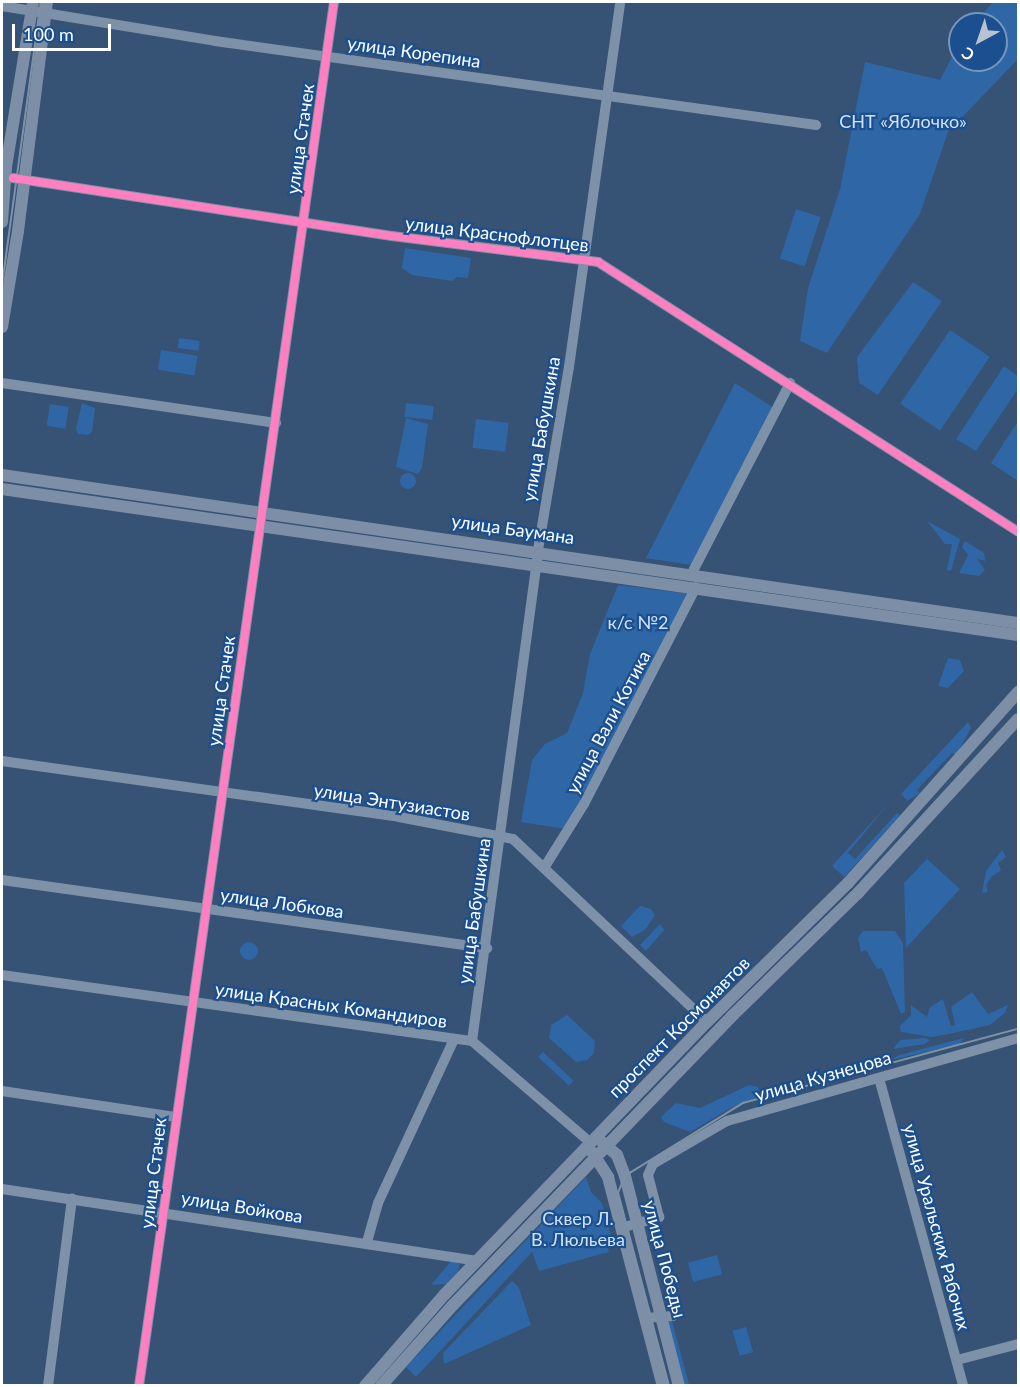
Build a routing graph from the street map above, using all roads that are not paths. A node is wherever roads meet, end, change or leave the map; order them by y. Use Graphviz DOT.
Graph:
graph roads {
  1 [pos="334,2"];
  2 [pos="620,2"];
  3 [pos="2,6"];
  4 [pos="38,8"];
  5 [pos="328,55"];
  6 [pos="609,95"];
  7 [pos="816,125"];
  8 [pos="11,178"];
  9 [pos="306,221"];
  10 [pos="2,222"];
  11 [pos="584,259"];
  12 [pos="2,327"];
  13 [pos="2,383"];
  14 [pos="790,383"];
  15 [pos="276,423"];
  16 [pos="2,475"];
  17 [pos="2,489"];
  18 [pos="261,512"];
  19 [pos="259,526"];
  20 [pos="1018,532"];
  21 [pos="538,550"];
  22 [pos="536,567"];
  23 [pos="692,573"];
  24 [pos="696,588"];
  25 [pos="1018,623"];
  26 [pos="1018,635"];
  27 [pos="1018,692"];
  28 [pos="1018,719"];
  29 [pos="2,761"];
  30 [pos="221,794"];
  31 [pos="502,836"];
  32 [pos="544,868"];
  33 [pos="2,880"];
  34 [pos="205,909"];
  35 [pos="487,948"];
  36 [pos="2,975"];
  37 [pos="192,1002"];
  38 [pos="707,1022"];
  39 [pos="1018,1038"];
  40 [pos="454,1039"];
  41 [pos="472,1041"];
  42 [pos="874,1079"];
  43 [pos="2,1091"];
  44 [pos="176,1117"];
  45 [pos="590,1141"];
  46 [pos="607,1146"];
  47 [pos="597,1157"];
  48 [pos="2,1188"];
  49 [pos="72,1199"];
  50 [pos="163,1212"];
  51 [pos="636,1224"];
  52 [pos="621,1228"];
  53 [pos="367,1242"];
  54 [pos="476,1262"];
  55 [pos="667,1315"];
  56 [pos="645,1318"];
  57 [pos="1018,1344"];
  58 [pos="957,1360"];
  59 [pos="48,1386"];
  60 [pos="139,1386"];
  61 [pos="365,1386"];
  62 [pos="381,1386"];
  63 [pos="663,1386"];
  64 [pos="679,1386"];
  65 [pos="963,1386"];
  1 -- 5 [label="street, улица Стачек"];
  2 -- 6 [label="street, улица Бабушкина"];
  3 -- 4 [label="street, улица Корепина"];
  4 -- 5 [label="street, улица Корепина"];
  4 -- 8 [label="main road"];
  4 -- 8 [label="main road"];
  5 -- 6 [label="street, улица Корепина"];
  5 -- 9 [label="street, улица Стачек"];
  6 -- 7 [label="street, улица Корепина"];
  6 -- 11 [label="street, улица Бабушкина"];
  8 -- 9 [label="street, улица Краснофлотцев"];
  8 -- 10 [label="main road"];
  8 -- 12 [label="main road"];
  9 -- 11 [label="street, улица Краснофлотцев"];
  9 -- 15 [label="street, улица Стачек"];
  11 -- 14 [label="street, улица Краснофлотцев"];
  11 -- 21 [label="street, улица Бабушкина"];
  13 -- 15 [label="street"];
  14 -- 20 [label="street, улица Краснофлотцев"];
  14 -- 23 [label="street"];
  15 -- 18 [label="street, улица Стачек"];
  16 -- 18 [label="main road, улица Баумана"];
  17 -- 19 [label="main road, улица Баумана"];
  18 -- 19 [label="street, улица Стачек"];
  18 -- 21 [label="main road, улица Баумана"];
  19 -- 22 [label="main road, улица Баумана"];
  19 -- 30 [label="street, улица Стачек"];
  21 -- 22 [label="street, улица Бабушкина"];
  21 -- 23 [label="main road, улица Баумана"];
  22 -- 24 [label="main road, улица Баумана"];
  22 -- 31 [label="street, улица Бабушкина"];
  23 -- 25 [label="main road, улица Баумана"];
  24 -- 26 [label="main road, улица Баумана"];
  24 -- 32 [label="street, улица Вали Котика"];
  27 -- 38 [label="main road, проспект Космонавтов"];
  28 -- 46 [label="main road, проспект Космонавтов"];
  29 -- 30 [label="street, улица Энтузиастов"];
  30 -- 31 [label="street, улица Энтузиастов"];
  30 -- 34 [label="street, улица Стачек"];
  31 -- 32 [label="street, улица Энтузиастов"];
  31 -- 35 [label="street, улица Бабушкина"];
  32 -- 38 [label="street, улица Энтузиастов"];
  33 -- 34 [label="street, улица Лобкова"];
  34 -- 35 [label="street, улица Лобкова"];
  34 -- 37 [label="street, улица Стачек"];
  35 -- 41 [label="street, улица Бабушкина"];
  36 -- 37 [label="street, улица Красных Командиров"];
  37 -- 40 [label="street, улица Красных Командиров"];
  37 -- 44 [label="street, улица Стачек"];
  38 -- 45 [label="main road, проспект Космонавтов"];
  39 -- 42 [label="street, улица Кузнецова"];
  40 -- 41 [label="street, улица Красных Командиров"];
  40 -- 53 [label="street"];
  41 -- 45 [label="street"];
  42 -- 51 [label="street, улица Кузнецова"];
  42 -- 58 [label="street, улица Уральских Рабочих"];
  43 -- 44 [label="street"];
  44 -- 50 [label="street, улица Стачек"];
  45 -- 46 [label="main road, улица Победы"];
  45 -- 47 [label="main road"];
  45 -- 54 [label="main road, проспект Космонавтов"];
  46 -- 47 [label="main road, проспект Космонавтов"];
  46 -- 51 [label="main road, улица Победы"];
  47 -- 52 [label="main road, улица Победы"];
  47 -- 62 [label="main road, проспект Космонавтов"];
  48 -- 49 [label="street, улица Войкова"];
  49 -- 50 [label="street, улица Войкова"];
  49 -- 59 [label="street"];
  50 -- 53 [label="street, улица Войкова"];
  50 -- 60 [label="street, улица Стачек"];
  51 -- 52 [label="street"];
  51 -- 55 [label="main road, улица Победы"];
  52 -- 56 [label="main road, улица Победы"];
  53 -- 54 [label="street, улица Войкова"];
  54 -- 61 [label="main road, проспект Космонавтов"];
  55 -- 56 [label="street"];
  55 -- 64 [label="main road, улица Победы"];
  56 -- 63 [label="main road, улица Победы"];
  57 -- 58 [label="street"];
  58 -- 65 [label="street, улица Уральских Рабочих"];
}
